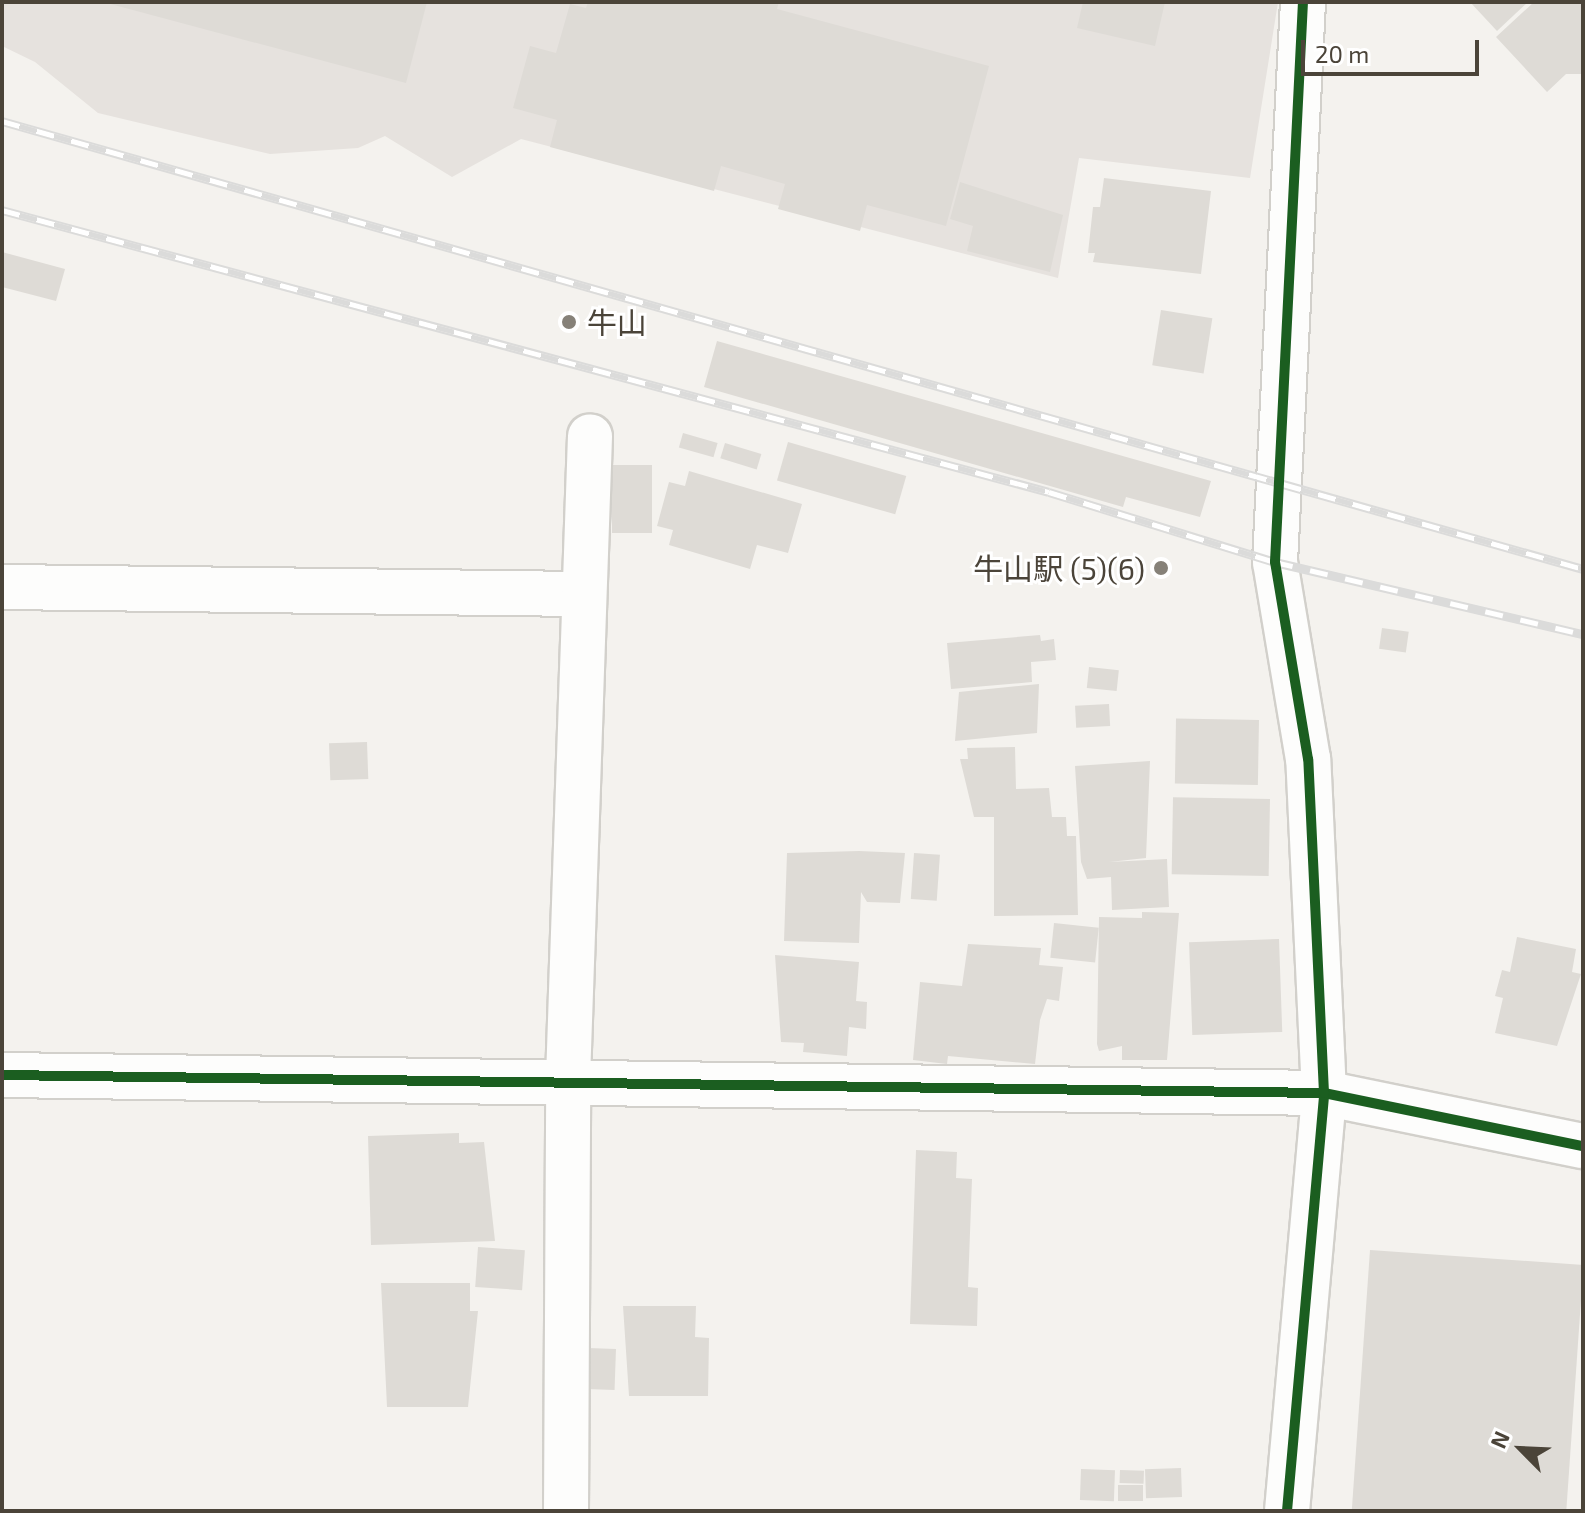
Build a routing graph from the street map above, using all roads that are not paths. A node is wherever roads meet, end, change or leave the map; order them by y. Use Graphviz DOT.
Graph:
graph roads {
  1 [pos="1303,2"];
  2 [pos="590,436"];
  3 [pos="2,587"];
  4 [pos="580,594"];
  5 [pos="2,1075"];
  6 [pos="568,1079"];
  7 [pos="1324,1093"];
  8 [pos="1583,1146"];
  9 [pos="566,1511"];
  10 [pos="1287,1511"];
  1 -- 7 [label="street"];
  2 -- 4 [label="street"];
  3 -- 4 [label="street"];
  4 -- 6 [label="street"];
  5 -- 6 [label="street"];
  6 -- 7 [label="street"];
  6 -- 9 [label="street"];
  7 -- 8 [label="street"];
  7 -- 10 [label="street"];
}
